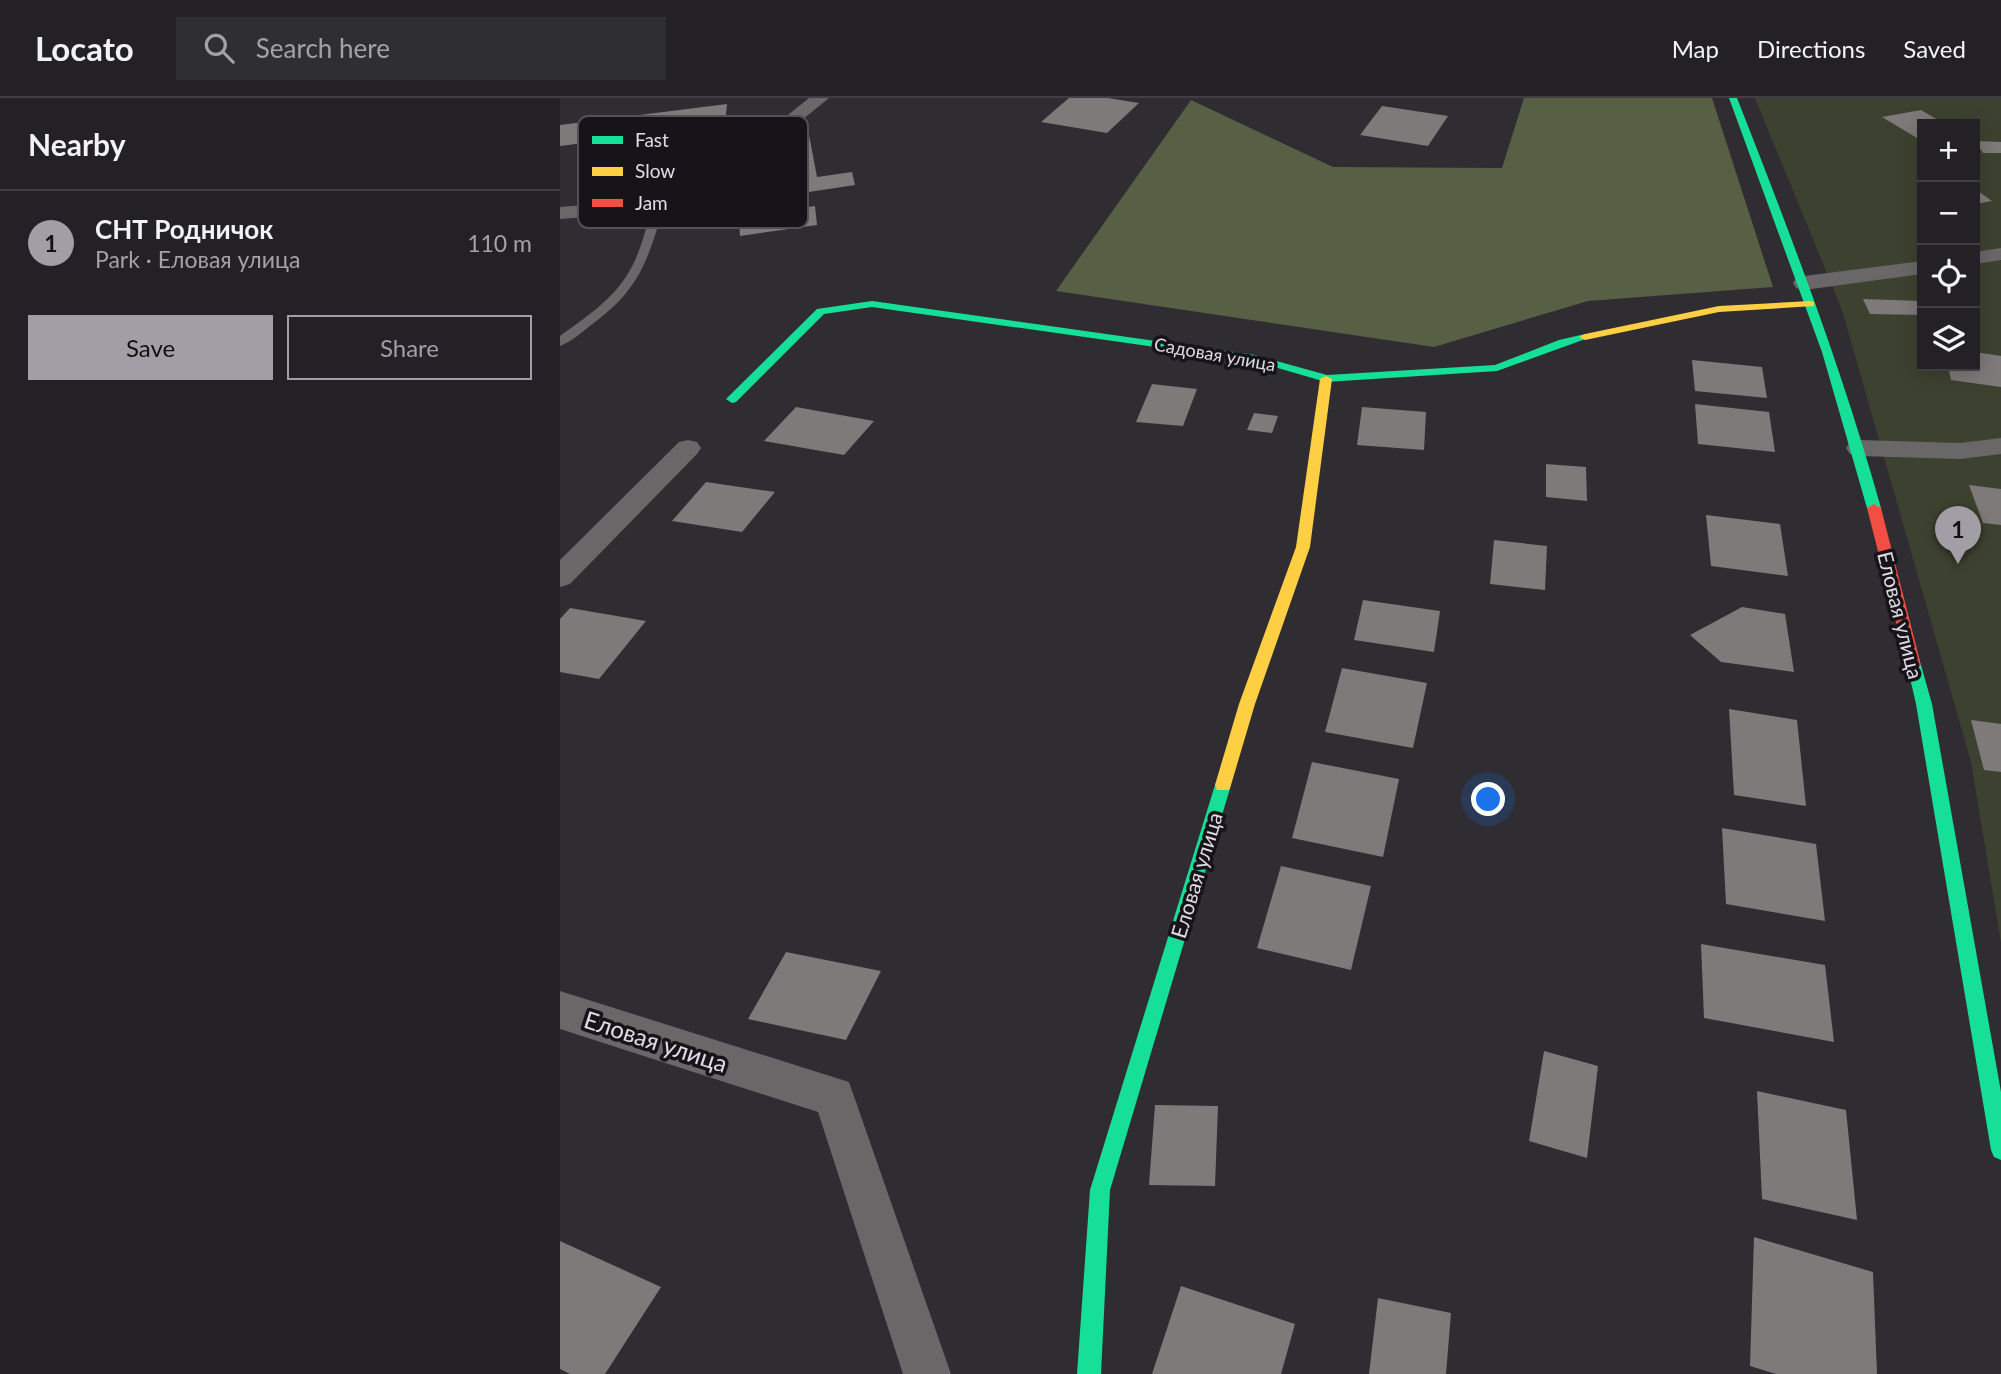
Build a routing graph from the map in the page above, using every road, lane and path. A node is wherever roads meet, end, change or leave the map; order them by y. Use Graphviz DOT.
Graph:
graph roads {
  1 [pos="820,98"];
  2 [pos="1733,98"];
  3 [pos="796,116"];
  4 [pos="578,211"];
  5 [pos="560,213"];
  6 [pos="652,228"];
  7 [pos="2001,254"];
  8 [pos="1980,257"];
  9 [pos="1917,268"];
  10 [pos="1807,294"];
  11 [pos="560,342"];
  12 [pos="1326,379"];
  13 [pos="732,399"];
  14 [pos="2001,446"];
  15 [pos="1859,447"];
  16 [pos="688,448"];
  17 [pos="560,577"];
  18 [pos="560,1010"];
  19 [pos="2001,1150"];
  20 [pos="928,1374"];
  21 [pos="1089,1374"];
  1 -- 3 [label="street"];
  2 -- 10 [label="street, Еловая улица"];
  4 -- 5 [label="street"];
  6 -- 11 [label="lane"];
  7 -- 8 [label="street"];
  9 -- 10 [label="street, Садовая улица"];
  10 -- 12 [label="street, Садовая улица"];
  10 -- 15 [label="street, Еловая улица"];
  12 -- 13 [label="street, Садовая улица"];
  12 -- 21 [label="street, Еловая улица"];
  14 -- 15 [label="street"];
  15 -- 19 [label="street, Еловая улица"];
  16 -- 17 [label="street"];
  18 -- 20 [label="street, Еловая улица"];
}
